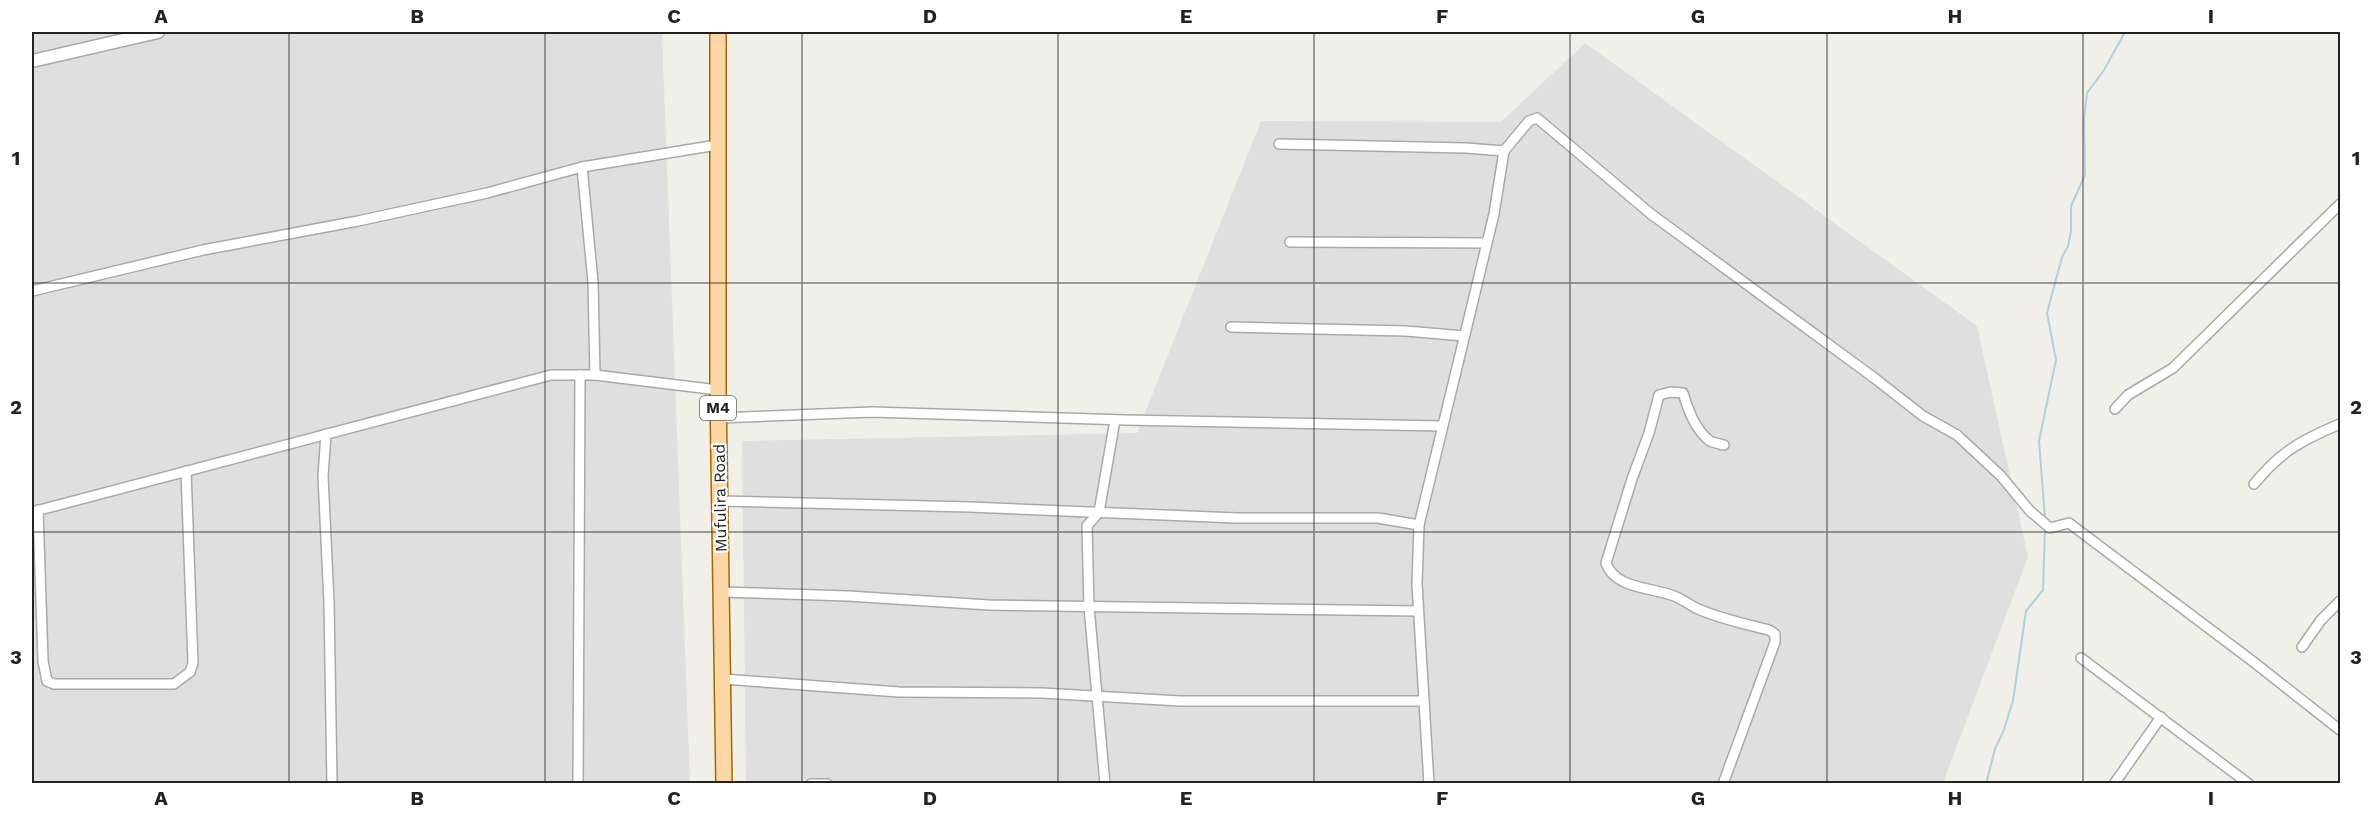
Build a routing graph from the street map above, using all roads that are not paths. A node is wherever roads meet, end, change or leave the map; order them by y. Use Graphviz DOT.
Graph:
graph roads {
  1 [pos="158,32"];
  2 [pos="718,32"];
  3 [pos="32,61"];
  4 [pos="1279,144"];
  5 [pos="717,145"];
  6 [pos="1504,151"];
  7 [pos="582,167"];
  8 [pos="2340,204"];
  9 [pos="1290,242"];
  10 [pos="1486,243"];
  11 [pos="32,291"];
  12 [pos="1231,327"];
  13 [pos="1464,336"];
  14 [pos="580,375"];
  15 [pos="595,375"];
  16 [pos="717,390"];
  17 [pos="2115,409"];
  18 [pos="718,418"];
  19 [pos="1115,420"];
  20 [pos="2340,424"];
  21 [pos="1442,426"];
  22 [pos="326,434"];
  23 [pos="1725,445"];
  24 [pos="186,471"];
  25 [pos="2254,484"];
  26 [pos="720,501"];
  27 [pos="35,511"];
  28 [pos="1099,512"];
  29 [pos="1419,525"];
  30 [pos="721,592"];
  31 [pos="2340,601"];
  32 [pos="1089,607"];
  33 [pos="1418,611"];
  34 [pos="2302,646"];
  35 [pos="2081,658"];
  36 [pos="723,679"];
  37 [pos="1098,696"];
  38 [pos="1424,701"];
  39 [pos="2161,717"];
  40 [pos="2340,730"];
  41 [pos="332,783"];
  42 [pos="578,783"];
  43 [pos="724,783"];
  44 [pos="811,783"];
  45 [pos="827,783"];
  46 [pos="1105,783"];
  47 [pos="1429,783"];
  48 [pos="1723,783"];
  49 [pos="2114,783"];
  50 [pos="2249,783"];
  1 -- 3 [label="street"];
  2 -- 5 [label="main road, Mufulira Road / M4"];
  4 -- 6 [label="street"];
  5 -- 7 [label="street"];
  5 -- 16 [label="main road, Mufulira Road / M4"];
  6 -- 10 [label="street"];
  6 -- 40 [label="street"];
  7 -- 11 [label="street"];
  7 -- 15 [label="street"];
  8 -- 17 [label="street"];
  9 -- 10 [label="street"];
  10 -- 13 [label="street"];
  12 -- 13 [label="street"];
  13 -- 21 [label="street"];
  14 -- 15 [label="street"];
  14 -- 22 [label="street"];
  14 -- 42 [label="street"];
  15 -- 16 [label="street"];
  16 -- 18 [label="main road, Mufulira Road / M4"];
  18 -- 19 [label="street"];
  18 -- 26 [label="main road, Mufulira Road / M4"];
  19 -- 21 [label="street"];
  19 -- 28 [label="street"];
  20 -- 25 [label="street"];
  21 -- 29 [label="street"];
  22 -- 24 [label="street"];
  22 -- 41 [label="street"];
  23 -- 48 [label="street"];
  24 -- 27 [label="street"];
  24 -- 27 [label="street"];
  26 -- 28 [label="street"];
  26 -- 30 [label="main road, Mufulira Road / M4"];
  28 -- 29 [label="street"];
  28 -- 32 [label="street"];
  29 -- 33 [label="street"];
  30 -- 32 [label="street"];
  30 -- 36 [label="main road, Mufulira Road / M4"];
  31 -- 34 [label="street"];
  32 -- 33 [label="street"];
  32 -- 37 [label="street"];
  33 -- 38 [label="street"];
  35 -- 39 [label="street"];
  36 -- 37 [label="street"];
  36 -- 43 [label="main road, Mufulira Road / M4"];
  37 -- 38 [label="street"];
  37 -- 46 [label="street"];
  38 -- 47 [label="street"];
  39 -- 49 [label="street"];
  39 -- 50 [label="street"];
  44 -- 45 [label="street"];
}
